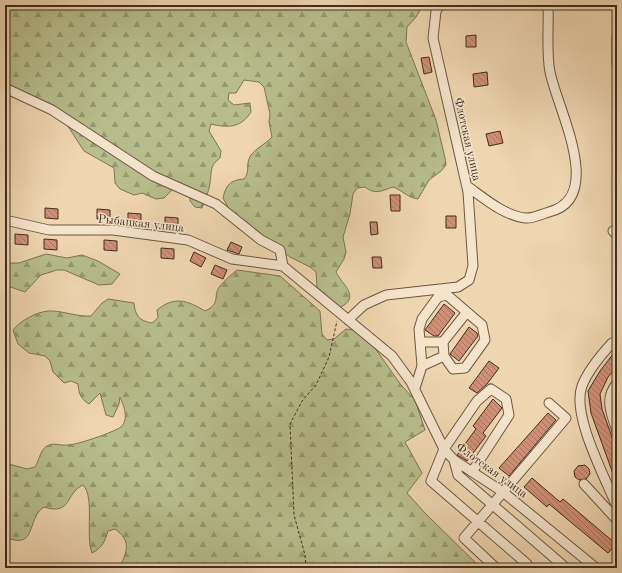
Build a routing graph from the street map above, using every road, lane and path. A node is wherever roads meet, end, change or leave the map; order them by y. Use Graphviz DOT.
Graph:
graph roads {
  1 [pos="440,5"];
  2 [pos="548,5"];
  3 [pos="617,38"];
  4 [pos="617,64"];
  5 [pos="5,88"];
  6 [pos="467,186"];
  7 [pos="5,220"];
  8 [pos="283,266"];
  9 [pos="466,312"];
  10 [pos="340,313"];
  11 [pos="348,320"];
  12 [pos="420,342"];
  13 [pos="443,342"];
  14 [pos="617,343"];
  15 [pos="444,356"];
  16 [pos="422,366"];
  17 [pos="617,383"];
  18 [pos="415,388"];
  19 [pos="549,403"];
  20 [pos="617,431"];
  21 [pos="444,449"];
  22 [pos="454,460"];
  23 [pos="472,472"];
  24 [pos="584,484"];
  25 [pos="504,492"];
  26 [pos="493,504"];
  27 [pos="617,507"];
  28 [pos="617,520"];
  29 [pos="478,522"];
  30 [pos="527,564"];
  31 [pos="617,565"];
  32 [pos="306,568"];
  33 [pos="496,568"];
  34 [pos="566,568"];
  35 [pos="596,568"];
  36 [pos="613,568"];
  1 -- 6 [label="street, Флотская улица"];
  2 -- 6 [label="street"];
  3 -- 4 [label="street"];
  5 -- 8 [label="street"];
  6 -- 11 [label="street, Флотская улица"];
  7 -- 8 [label="street, Рыбацкая улица"];
  8 -- 10 [label="street"];
  9 -- 12 [label="street"];
  9 -- 13 [label="street"];
  9 -- 15 [label="street"];
  10 -- 11 [label="street"];
  10 -- 32 [label="path"];
  11 -- 18 [label="street, Флотская улица"];
  12 -- 13 [label="street"];
  12 -- 16 [label="street"];
  13 -- 15 [label="street"];
  14 -- 27 [label="street"];
  15 -- 16 [label="street"];
  16 -- 18 [label="street"];
  17 -- 20 [label="street"];
  18 -- 21 [label="street, Флотская улица"];
  19 -- 25 [label="street"];
  21 -- 22 [label="street, Флотская улица"];
  21 -- 23 [label="street"];
  21 -- 29 [label="street"];
  22 -- 23 [label="street, Флотская улица"];
  22 -- 26 [label="street"];
  23 -- 25 [label="street, Флотская улица"];
  24 -- 28 [label="street"];
  25 -- 26 [label="street"];
  25 -- 35 [label="street, Флотская улица"];
  26 -- 29 [label="street"];
  26 -- 34 [label="street"];
  29 -- 30 [label="street"];
  29 -- 33 [label="street"];
  31 -- 36 [label="street"];
}
